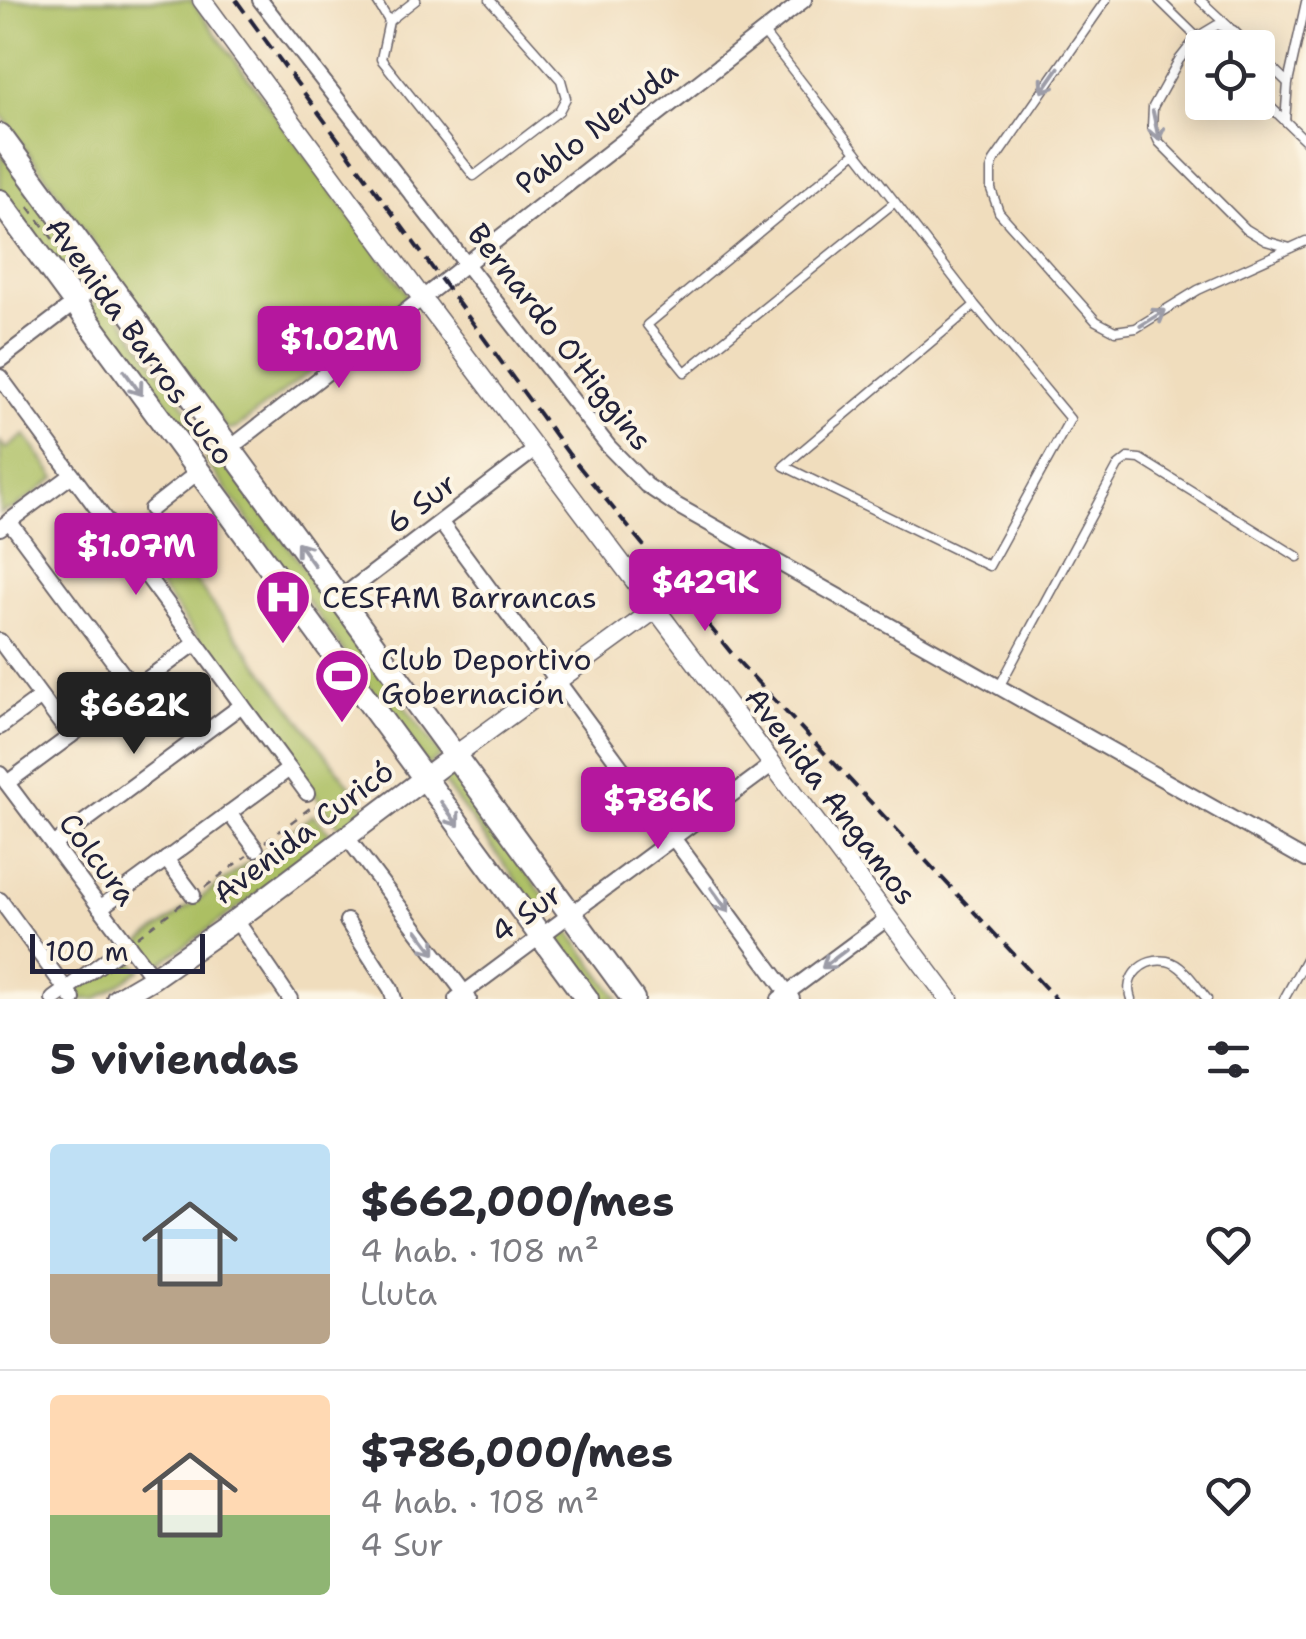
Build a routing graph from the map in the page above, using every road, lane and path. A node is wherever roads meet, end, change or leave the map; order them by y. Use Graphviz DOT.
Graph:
graph roads {
  1 [pos="202,0"];
  2 [pos="260,0"];
  3 [pos="376,0"];
  4 [pos="416,0"];
  5 [pos="490,0"];
  6 [pos="804,0"];
  7 [pos="1106,0"];
  8 [pos="1159,0"];
  9 [pos="1200,0"];
  10 [pos="1306,2"];
  11 [pos="389,21"];
  12 [pos="1190,30"];
  13 [pos="1209,30"];
  14 [pos="1233,30"];
  15 [pos="763,32"];
  16 [pos="1185,52"];
  17 [pos="1275,70"];
  18 [pos="1288,83"];
  19 [pos="1275,111"];
  20 [pos="1285,121"];
  21 [pos="0,135"];
  22 [pos="1306,141"];
  23 [pos="856,152"];
  24 [pos="0,201"];
  25 [pos="895,202"];
  26 [pos="1306,241"];
  27 [pos="1290,248"];
  28 [pos="466,264"];
  29 [pos="106,280"];
  30 [pos="422,298"];
  31 [pos="75,304"];
  32 [pos="975,305"];
  33 [pos="1,357"];
  34 [pos="0,378"];
  35 [pos="172,437"];
  36 [pos="229,449"];
  37 [pos="536,449"];
  38 [pos="198,472"];
  39 [pos="72,475"];
  40 [pos="151,509"];
  41 [pos="441,522"];
  42 [pos="5,525"];
  43 [pos="117,536"];
  44 [pos="1298,557"];
  45 [pos="339,599"];
  46 [pos="656,609"];
  47 [pos="0,642"];
  48 [pos="196,643"];
  49 [pos="558,680"];
  50 [pos="999,687"];
  51 [pos="134,689"];
  52 [pos="41,697"];
  53 [pos="242,705"];
  54 [pos="0,727"];
  55 [pos="70,736"];
  56 [pos="454,756"];
  57 [pos="773,764"];
  58 [pos="289,769"];
  59 [pos="424,778"];
  60 [pos="3,779"];
  61 [pos="311,799"];
  62 [pos="320,813"];
  63 [pos="229,814"];
  64 [pos="346,836"];
  65 [pos="674,837"];
  66 [pos="53,845"];
  67 [pos="256,849"];
  68 [pos="166,860"];
  69 [pos="1306,860"];
  70 [pos="193,896"];
  71 [pos="0,900"];
  72 [pos="100,908"];
  73 [pos="570,914"];
  74 [pos="888,918"];
  75 [pos="236,920"];
  76 [pos="346,921"];
  77 [pos="540,936"];
  78 [pos="128,944"];
  79 [pos="1306,959"];
  80 [pos="145,988"];
  81 [pos="64,996"];
  82 [pos="463,997"];
  83 [pos="786,997"];
  84 [pos="117,999"];
  85 [pos="290,999"];
  86 [pos="394,999"];
  87 [pos="587,999"];
  88 [pos="633,999"];
  89 [pos="949,999"];
  90 [pos="1132,999"];
  91 [pos="1207,999"];
  92 [pos="1284,999"];
  1 -- 30 [label="street, Avenida Angamos"];
  2 -- 28 [label="street, Bernardo O'Higgins"];
  3 -- 11 [label="lane"];
  4 -- 11 [label="lane"];
  5 -- 11 [label="lane"];
  6 -- 15 [label="street, Pablo Neruda"];
  7 -- 27 [label="lane, one-way"];
  8 -- 12 [label="lane"];
  9 -- 14 [label="lane"];
  10 -- 18 [label="lane"];
  13 -- 14 [label="lane"];
  15 -- 23 [label="lane"];
  15 -- 28 [label="street, Pablo Neruda"];
  16 -- 27 [label="lane, one-way"];
  17 -- 18 [label="lane"];
  18 -- 20 [label="lane"];
  19 -- 20 [label="lane"];
  20 -- 22 [label="lane"];
  21 -- 29 [label="main road, Avenida Barros Luco"];
  23 -- 25 [label="lane"];
  23 -- 25 [label="lane"];
  24 -- 31 [label="main road, Avenida Barros Luco"];
  25 -- 32 [label="lane"];
  26 -- 27 [label="lane"];
  28 -- 30 [label="street, Pablo Neruda"];
  28 -- 50 [label="street, Bernardo O'Higgins"];
  29 -- 31 [label="street"];
  29 -- 36 [label="main road, Avenida Barros Luco"];
  30 -- 36 [label="street, Pablo Neruda"];
  30 -- 37 [label="street, Avenida Angamos"];
  31 -- 33 [label="street"];
  31 -- 35 [label="main road, Avenida Barros Luco, one-way"];
  32 -- 32 [label="lane"];
  34 -- 39 [label="street"];
  35 -- 36 [label="main road"];
  35 -- 38 [label="main road, Avenida Barros Luco"];
  45 -- 36 [label="main road, Avenida Barros Luco, one-way"];
  37 -- 41 [label="street, 6 Sur"];
  37 -- 46 [label="street, Avenida Angamos"];
  38 -- 40 [label="street"];
  38 -- 59 [label="main road, Avenida Barros Luco"];
  39 -- 42 [label="street"];
  39 -- 43 [label="street"];
  40 -- 43 [label="path"];
  41 -- 45 [label="street, 6 Sur"];
  41 -- 49 [label="street"];
  42 -- 51 [label="street"];
  43 -- 48 [label="street"];
  44 -- 50 [label="lane"];
  45 -- 56 [label="main road, Avenida Barros Luco"];
  46 -- 49 [label="street"];
  46 -- 57 [label="street, Avenida Angamos"];
  47 -- 52 [label="street"];
  48 -- 51 [label="street"];
  48 -- 53 [label="street"];
  49 -- 56 [label="street"];
  49 -- 65 [label="street"];
  50 -- 69 [label="street, Bernardo O'Higgins"];
  51 -- 55 [label="street"];
  52 -- 54 [label="street"];
  52 -- 55 [label="street"];
  53 -- 58 [label="street"];
  53 -- 66 [label="street"];
  55 -- 60 [label="street"];
  56 -- 59 [label="main road, Avenida Curicó"];
  56 -- 73 [label="main road, Avenida Barros Luco"];
  57 -- 65 [label="street, 4 Sur"];
  57 -- 74 [label="street, Avenida Angamos"];
  58 -- 61 [label="street"];
  58 -- 63 [label="street"];
  59 -- 64 [label="main road, Avenida Curicó"];
  59 -- 77 [label="main road, Avenida Barros Luco, one-way"];
  60 -- 66 [label="street, Colcura"];
  61 -- 67 [label="path"];
  62 -- 64 [label="path"];
  63 -- 67 [label="street"];
  63 -- 68 [label="street"];
  64 -- 75 [label="main road, Avenida Curicó"];
  64 -- 82 [label="street, one-way"];
  65 -- 73 [label="street, 4 Sur"];
  65 -- 83 [label="street, one-way"];
  66 -- 72 [label="street, Colcura"];
  67 -- 70 [label="path"];
  68 -- 70 [label="street"];
  68 -- 72 [label="street"];
  70 -- 78 [label="path"];
  71 -- 81 [label="street"];
  72 -- 78 [label="street, Colcura"];
  73 -- 77 [label="street, 4 Sur"];
  73 -- 88 [label="main road, Avenida Barros Luco"];
  74 -- 83 [label="street, one-way"];
  74 -- 89 [label="street, Avenida Angamos"];
  75 -- 80 [label="main road, Avenida Curicó"];
  75 -- 85 [label="street"];
  76 -- 86 [label="street"];
  77 -- 82 [label="street, 4 Sur"];
  77 -- 87 [label="main road, Avenida Barros Luco"];
  78 -- 80 [label="street, Colcura"];
  78 -- 81 [label="street"];
  79 -- 92 [label="lane"];
  80 -- 84 [label="main road, Avenida Curicó"];
  90 -- 91 [label="lane"];
}
